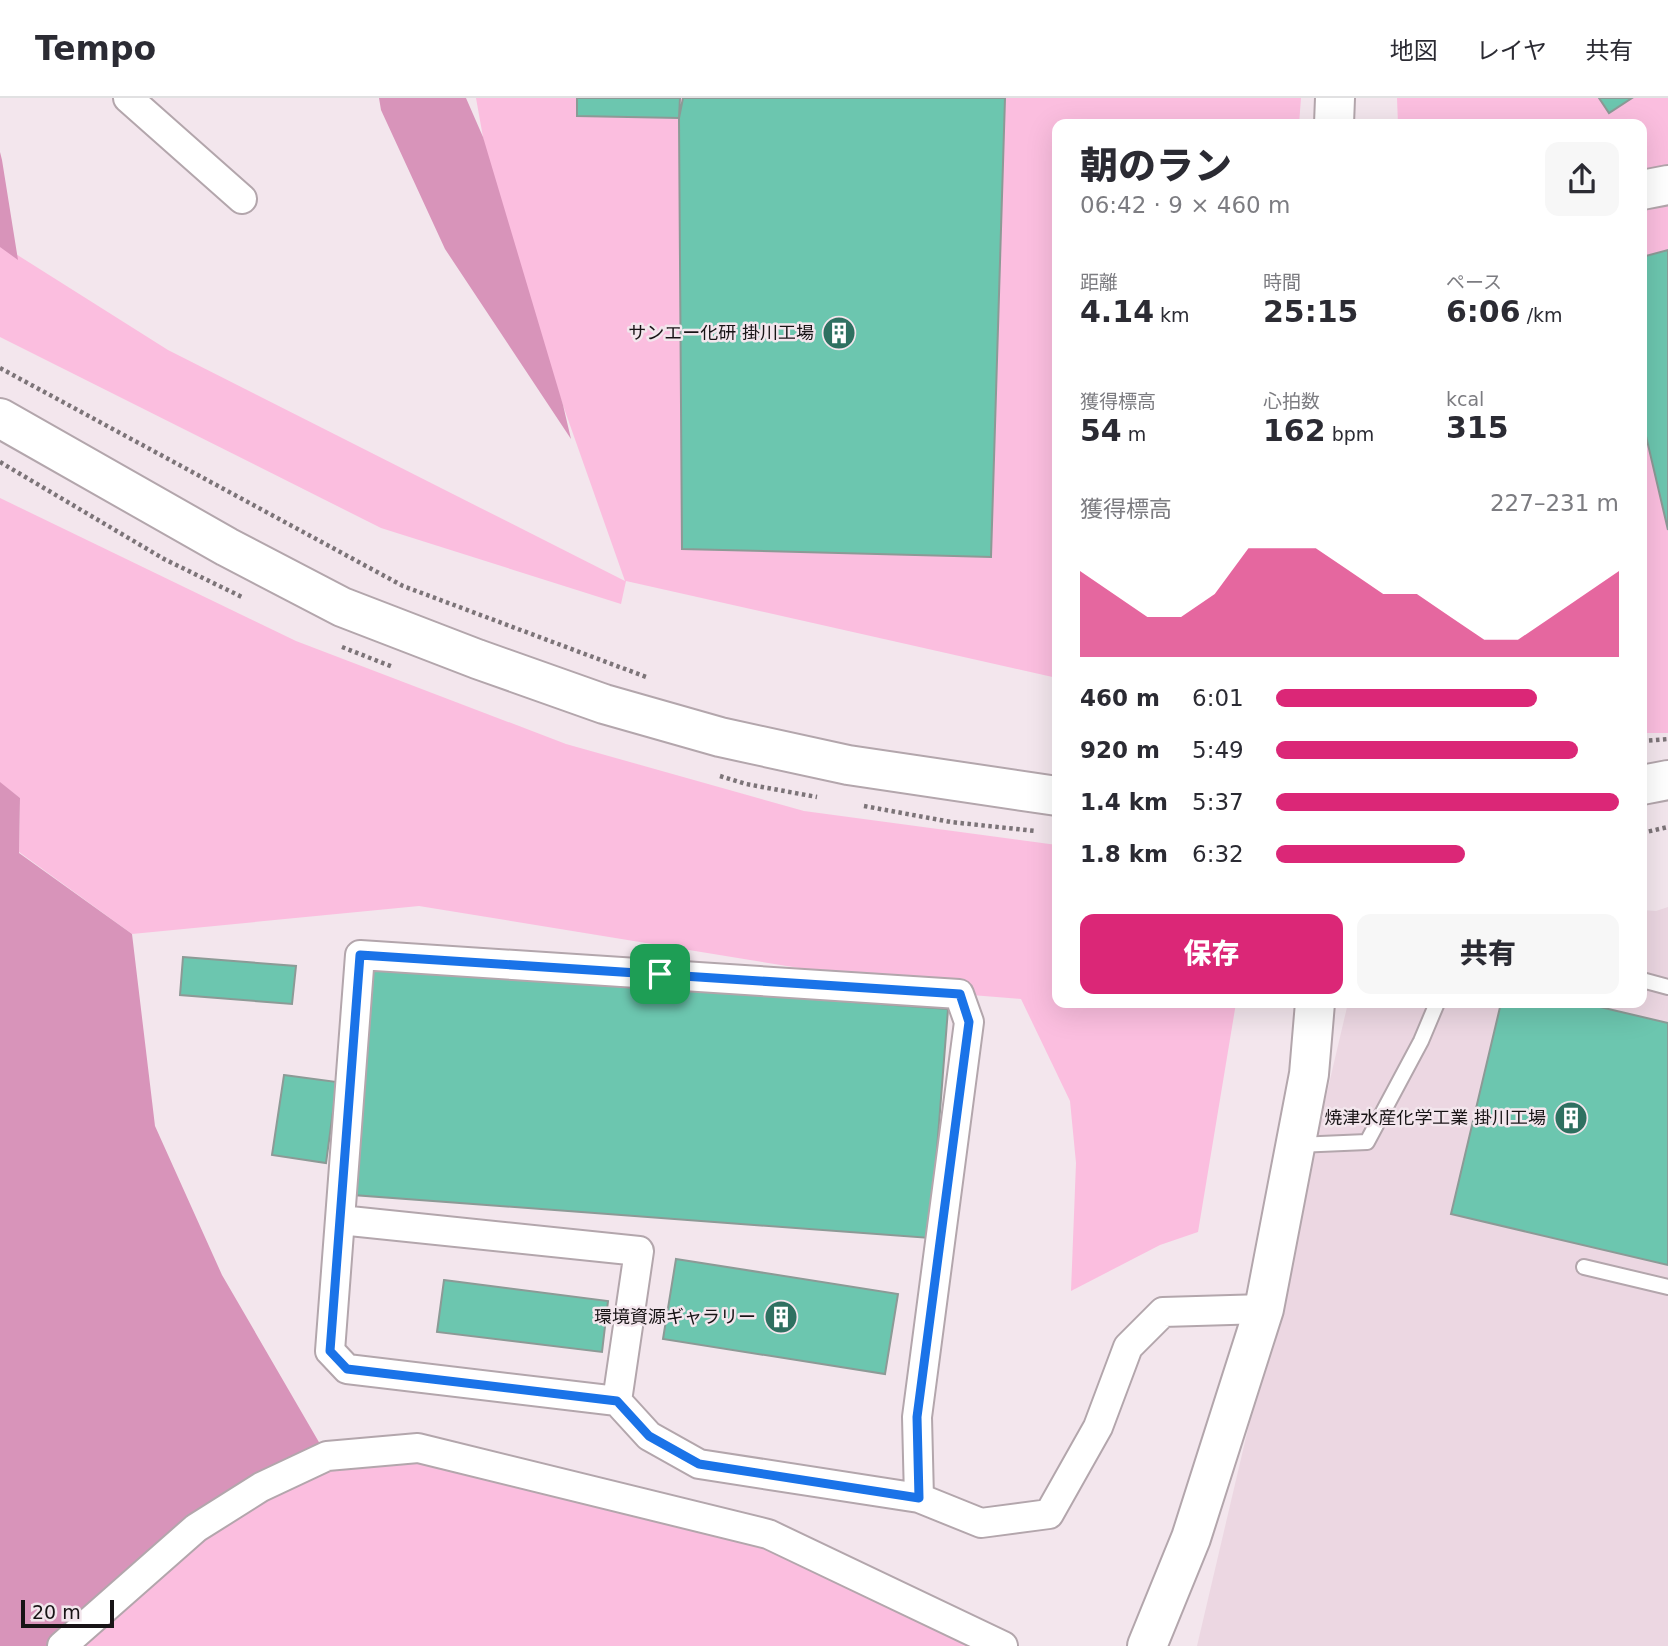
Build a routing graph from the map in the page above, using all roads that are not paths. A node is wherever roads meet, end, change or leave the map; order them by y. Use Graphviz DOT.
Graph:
graph roads {
  1 [pos="128,98"];
  2 [pos="1335,98"];
  3 [pos="1334,119"];
  4 [pos="1668,184"];
  5 [pos="1647,189"];
  6 [pos="242,199"];
  7 [pos="0,418"];
  8 [pos="1668,780"];
  9 [pos="1647,784"];
  10 [pos="1052,795"];
  11 [pos="1647,981"];
  12 [pos="1668,986"];
  13 [pos="1315,1008"];
  14 [pos="1435,1008"];
  15 [pos="1295,1145"];
  16 [pos="340,1220"];
  17 [pos="1584,1267"];
  18 [pos="1668,1287"];
  19 [pos="1264,1309"];
  20 [pos="617,1401"];
  21 [pos="919,1498"];
  22 [pos="62,1646"];
  23 [pos="1003,1646"];
  24 [pos="1147,1646"];
  1 -- 6 [label="street"];
  2 -- 3 [label="street"];
  4 -- 5 [label="street"];
  7 -- 10 [label="street"];
  8 -- 9 [label="street"];
  11 -- 12 [label="lane"];
  13 -- 15 [label="street"];
  14 -- 15 [label="lane"];
  15 -- 19 [label="street"];
  16 -- 20 [label="street"];
  16 -- 20 [label="street"];
  16 -- 21 [label="street"];
  17 -- 18 [label="lane"];
  19 -- 21 [label="street"];
  19 -- 24 [label="street"];
  20 -- 21 [label="street"];
  22 -- 23 [label="street"];
}
